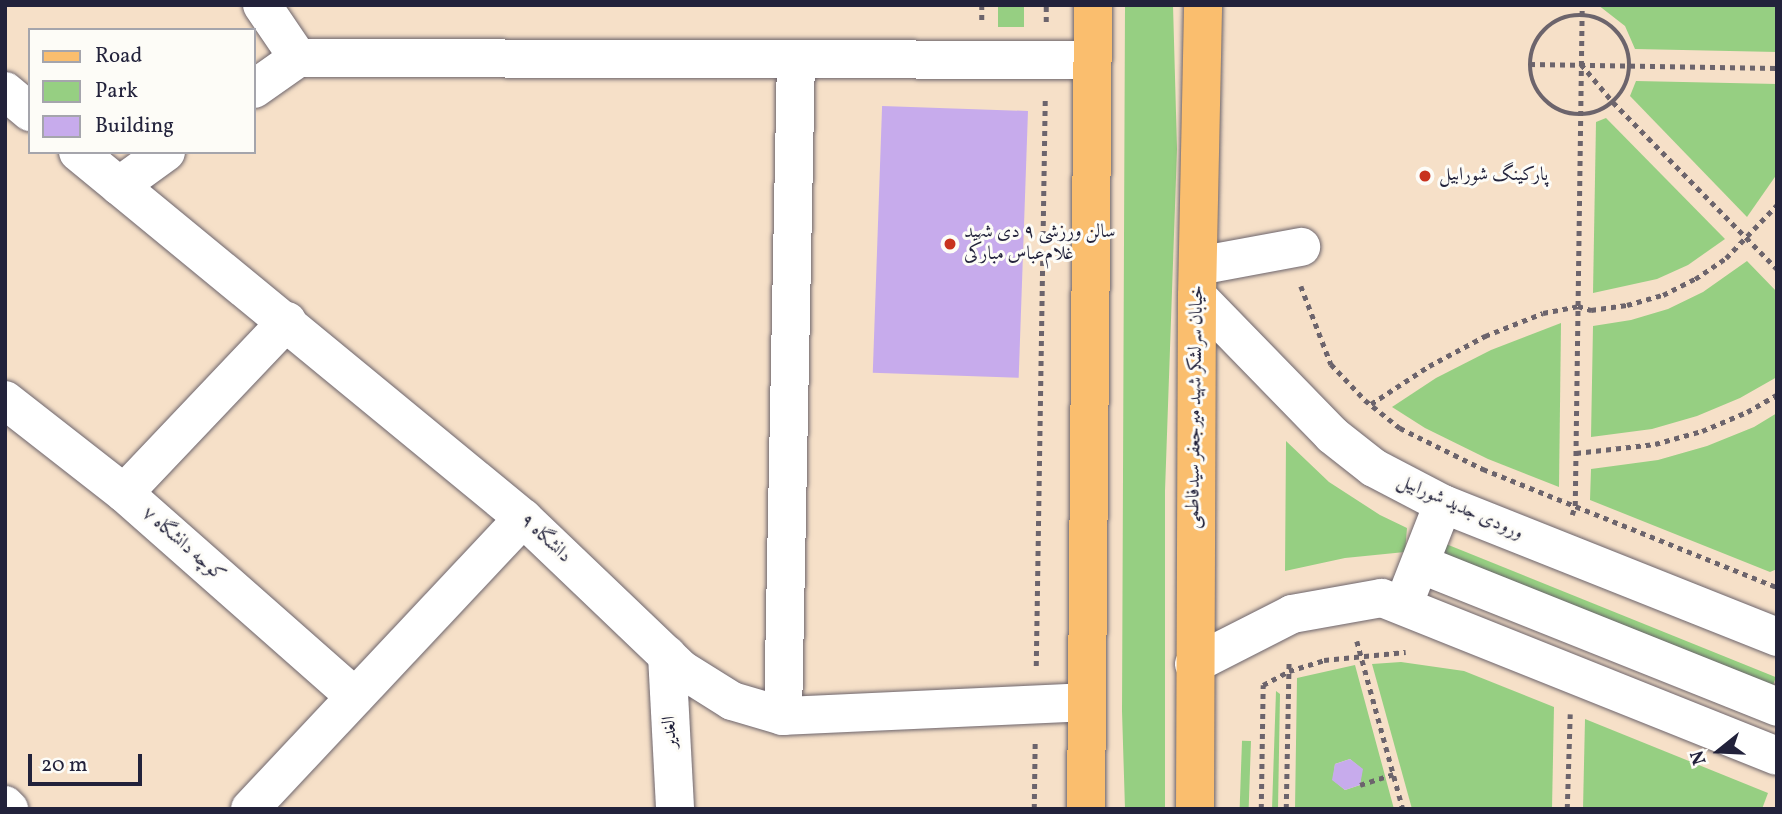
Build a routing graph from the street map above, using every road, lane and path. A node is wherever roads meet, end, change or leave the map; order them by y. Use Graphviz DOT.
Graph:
graph roads {
  1 [pos="262,5"];
  2 [pos="1046,5"];
  3 [pos="1093,5"];
  4 [pos="1203,5"];
  5 [pos="1582,5"];
  6 [pos="1582,15"];
  7 [pos="298,58"];
  8 [pos="796,59"];
  9 [pos="1046,60"];
  10 [pos="1093,60"];
  11 [pos="1530,64"];
  12 [pos="1581,64"];
  13 [pos="1631,65"];
  14 [pos="1777,68"];
  15 [pos="256,88"];
  16 [pos="5,91"];
  17 [pos="1614,102"];
  18 [pos="28,109"];
  19 [pos="1580,115"];
  20 [pos="80,154"];
  21 [pos="163,154"];
  22 [pos="118,186"];
  23 [pos="1777,205"];
  24 [pos="1747,239"];
  25 [pos="1294,248"];
  26 [pos="1777,269"];
  27 [pos="1198,281"];
  28 [pos="1578,306"];
  29 [pos="288,321"];
  30 [pos="1777,395"];
  31 [pos="5,400"];
  32 [pos="1371,404"];
  33 [pos="1576,453"];
  34 [pos="124,493"];
  35 [pos="1443,504"];
  36 [pos="1575,506"];
  37 [pos="523,518"];
  38 [pos="1559,550"];
  39 [pos="1420,564"];
  40 [pos="1777,587"];
  41 [pos="1494,594"];
  42 [pos="1403,607"];
  43 [pos="1539,612"];
  44 [pos="1584,630"];
  45 [pos="1478,636"];
  46 [pos="1777,638"];
  47 [pos="1358,645"];
  48 [pos="1630,648"];
  49 [pos="1522,654"];
  50 [pos="667,655"];
  51 [pos="1288,661"];
  52 [pos="1194,664"];
  53 [pos="1677,667"];
  54 [pos="1289,671"];
  55 [pos="1723,685"];
  56 [pos="1569,687"];
  57 [pos="1613,690"];
  58 [pos="355,697"];
  59 [pos="1087,702"];
  60 [pos="1035,704"];
  61 [pos="1772,705"];
  62 [pos="1660,709"];
  63 [pos="783,716"];
  64 [pos="1706,727"];
  65 [pos="1764,751"];
  66 [pos="1394,774"];
  67 [pos="1360,785"];
  68 [pos="5,805"];
  69 [pos="9,809"];
  70 [pos="250,809"];
  71 [pos="675,809"];
  72 [pos="1034,809"];
  73 [pos="1086,809"];
  74 [pos="1195,809"];
  75 [pos="1261,809"];
  76 [pos="1286,809"];
  77 [pos="1403,809"];
  78 [pos="1567,809"];
  1 -- 7 [label="street"];
  2 -- 9 [label="path"];
  3 -- 10 [label="main road"];
  4 -- 27 [label="main road, خیابان سرلشکر شهید میرجعفر سیدفاطمی"];
  5 -- 6 [label="path"];
  6 -- 11 [label="path"];
  6 -- 12 [label="path"];
  6 -- 13 [label="path"];
  7 -- 8 [label="street"];
  7 -- 15 [label="street"];
  8 -- 9 [label="street"];
  8 -- 63 [label="street"];
  9 -- 10 [label="street"];
  9 -- 60 [label="path"];
  10 -- 59 [label="main road"];
  11 -- 12 [label="path"];
  11 -- 19 [label="path"];
  12 -- 13 [label="path"];
  12 -- 17 [label="path"];
  12 -- 19 [label="path"];
  13 -- 14 [label="path"];
  13 -- 17 [label="path"];
  16 -- 18 [label="street"];
  17 -- 19 [label="path"];
  17 -- 24 [label="path"];
  19 -- 28 [label="path"];
  20 -- 22 [label="street, دانشگاه ۹"];
  21 -- 22 [label="street"];
  22 -- 29 [label="street, دانشگاه ۹"];
  23 -- 24 [label="path"];
  24 -- 26 [label="path"];
  24 -- 28 [label="path"];
  25 -- 27 [label="street"];
  25 -- 32 [label="path"];
  27 -- 35 [label="street, ورودی جدید شورابیل"];
  27 -- 52 [label="main road, خیابان سرلشکر شهید میرجعفر سیدفاطمی"];
  28 -- 32 [label="path"];
  28 -- 33 [label="path"];
  29 -- 34 [label="street"];
  29 -- 37 [label="street, دانشگاه ۹"];
  30 -- 33 [label="path"];
  31 -- 34 [label="street, کوچه دانشگاه ۷"];
  32 -- 36 [label="path"];
  33 -- 36 [label="path"];
  34 -- 58 [label="street, کوچه دانشگاه ۷"];
  35 -- 38 [label="street, ورودی جدید شورابیل"];
  35 -- 39 [label="street"];
  36 -- 38 [label="path"];
  36 -- 40 [label="path"];
  37 -- 50 [label="street, دانشگاه ۹"];
  37 -- 58 [label="street"];
  38 -- 46 [label="street, ورودی جدید شورابیل"];
  39 -- 41 [label="street"];
  39 -- 42 [label="street"];
  41 -- 43 [label="street"];
  41 -- 45 [label="street"];
  42 -- 45 [label="street"];
  42 -- 52 [label="street"];
  43 -- 44 [label="street"];
  43 -- 49 [label="street"];
  44 -- 48 [label="street"];
  44 -- 56 [label="street"];
  45 -- 49 [label="street"];
  47 -- 66 [label="path"];
  48 -- 53 [label="street"];
  48 -- 57 [label="street"];
  49 -- 56 [label="street"];
  50 -- 63 [label="street, دانشگاه ۹"];
  50 -- 71 [label="street, الغدیر"];
  51 -- 54 [label="path"];
  52 -- 74 [label="main road, خیابان سرلشکر شهید میرجعفر سیدفاطمی"];
  53 -- 55 [label="street"];
  53 -- 62 [label="street"];
  54 -- 75 [label="path"];
  54 -- 76 [label="path"];
  55 -- 61 [label="street"];
  55 -- 64 [label="street"];
  56 -- 57 [label="street"];
  56 -- 78 [label="path"];
  57 -- 62 [label="street"];
  58 -- 70 [label="street"];
  59 -- 60 [label="street, دانشگاه ۹"];
  59 -- 73 [label="main road"];
  60 -- 63 [label="street, دانشگاه ۹"];
  60 -- 72 [label="path"];
  61 -- 65 [label="street"];
  62 -- 64 [label="street"];
  64 -- 65 [label="street"];
  66 -- 67 [label="path"];
  66 -- 77 [label="path"];
  68 -- 69 [label="street"];
}
